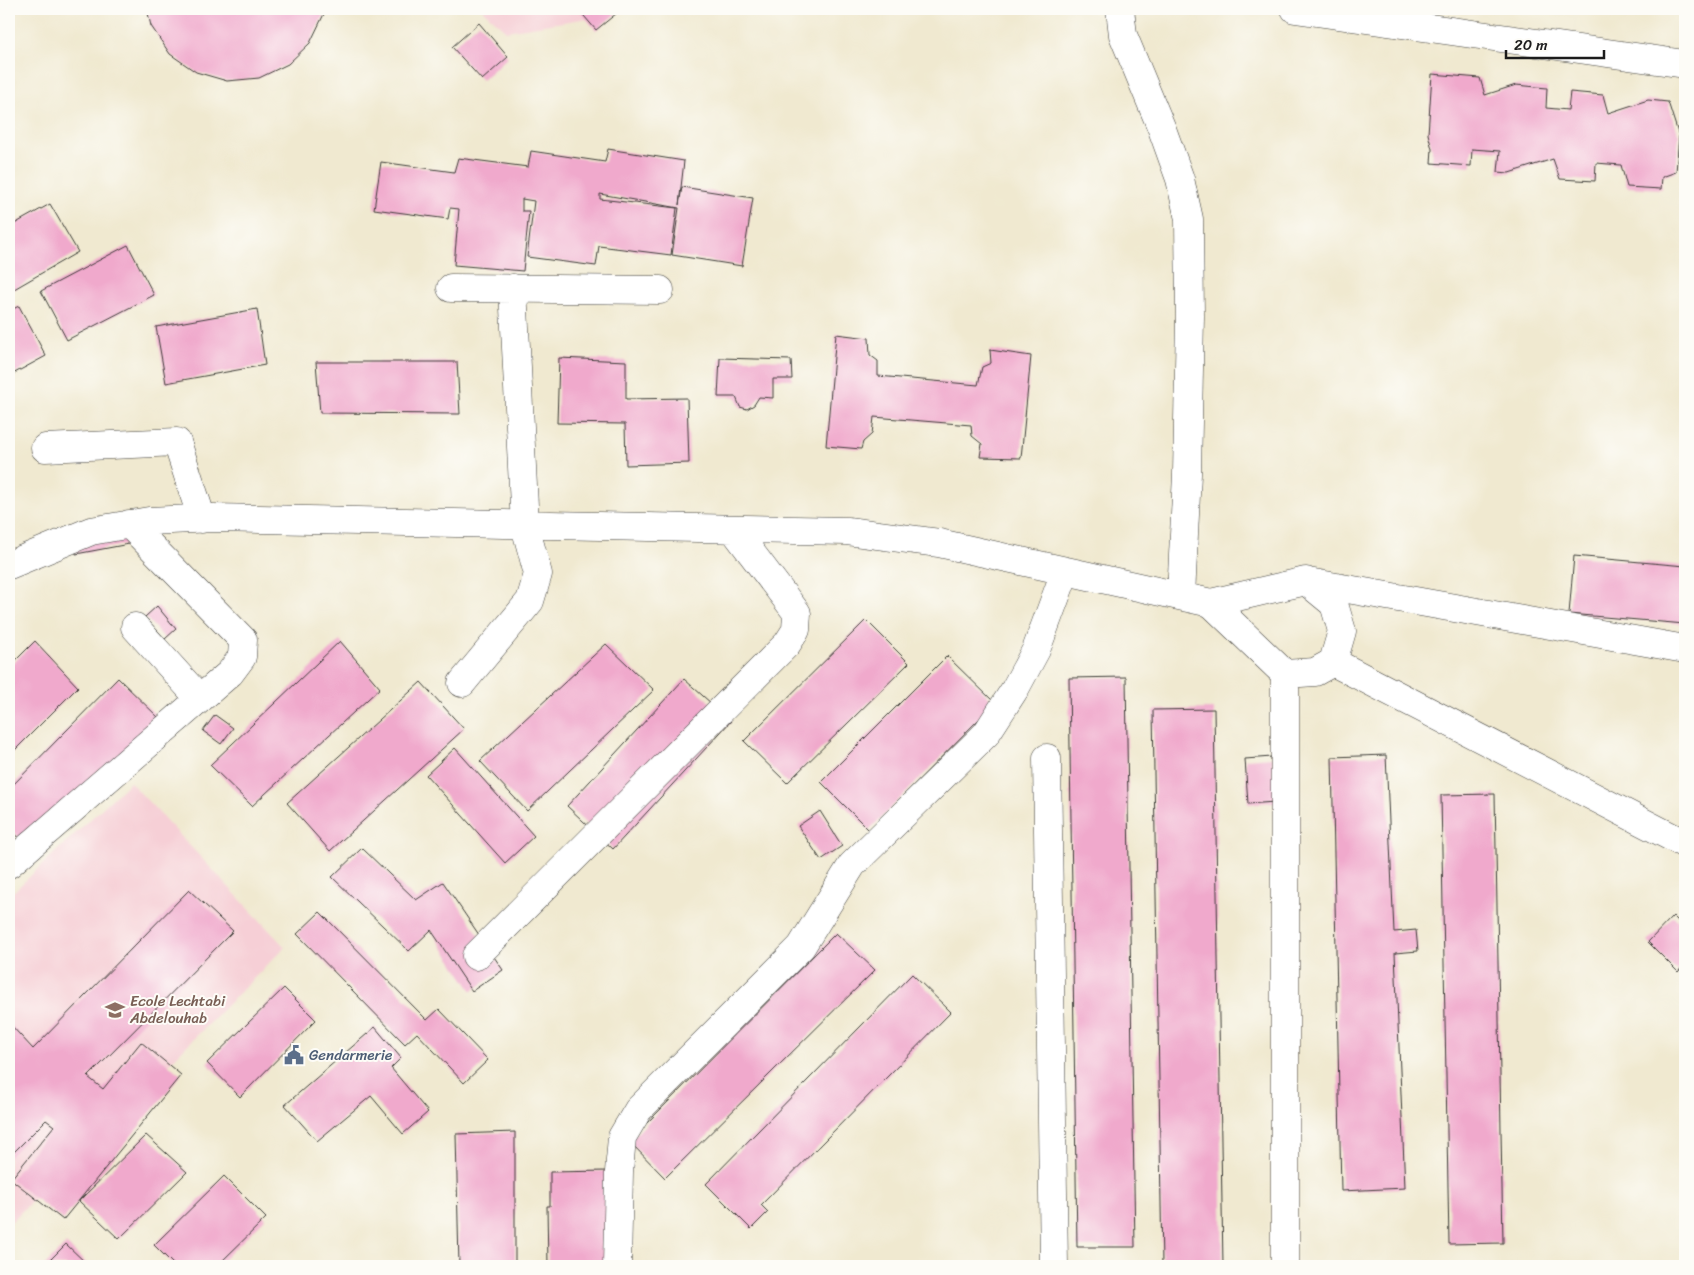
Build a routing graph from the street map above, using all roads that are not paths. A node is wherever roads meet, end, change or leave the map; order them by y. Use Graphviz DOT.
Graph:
graph roads {
  1 [pos="1120,9"];
  2 [pos="1295,9"];
  3 [pos="1685,64"];
  4 [pos="451,288"];
  5 [pos="512,288"];
  6 [pos="660,290"];
  7 [pos="45,448"];
  8 [pos="202,519"];
  9 [pos="129,524"];
  10 [pos="525,526"];
  11 [pos="734,530"];
  12 [pos="9,565"];
  13 [pos="1065,572"];
  14 [pos="1306,581"];
  15 [pos="1181,596"];
  16 [pos="1211,603"];
  17 [pos="135,627"];
  18 [pos="1685,649"];
  19 [pos="1333,662"];
  20 [pos="1286,674"];
  21 [pos="462,683"];
  22 [pos="200,699"];
  23 [pos="1047,758"];
  24 [pos="1685,844"];
  25 [pos="9,864"];
  26 [pos="476,956"];
  27 [pos="617,1266"];
  28 [pos="1054,1266"];
  29 [pos="1285,1266"];
  1 -- 15 [label="street"];
  2 -- 3 [label="street"];
  4 -- 5 [label="street"];
  5 -- 6 [label="street"];
  5 -- 10 [label="street"];
  7 -- 8 [label="street"];
  8 -- 9 [label="street"];
  8 -- 10 [label="street"];
  9 -- 12 [label="street"];
  9 -- 22 [label="street"];
  10 -- 11 [label="street"];
  10 -- 21 [label="street"];
  11 -- 13 [label="street"];
  11 -- 26 [label="street"];
  13 -- 15 [label="street"];
  13 -- 27 [label="street"];
  14 -- 16 [label="street"];
  14 -- 18 [label="street"];
  14 -- 19 [label="street"];
  15 -- 16 [label="street"];
  16 -- 20 [label="street"];
  17 -- 22 [label="street"];
  19 -- 20 [label="street"];
  19 -- 24 [label="street"];
  20 -- 29 [label="street"];
  22 -- 25 [label="street"];
  23 -- 28 [label="street"];
}
